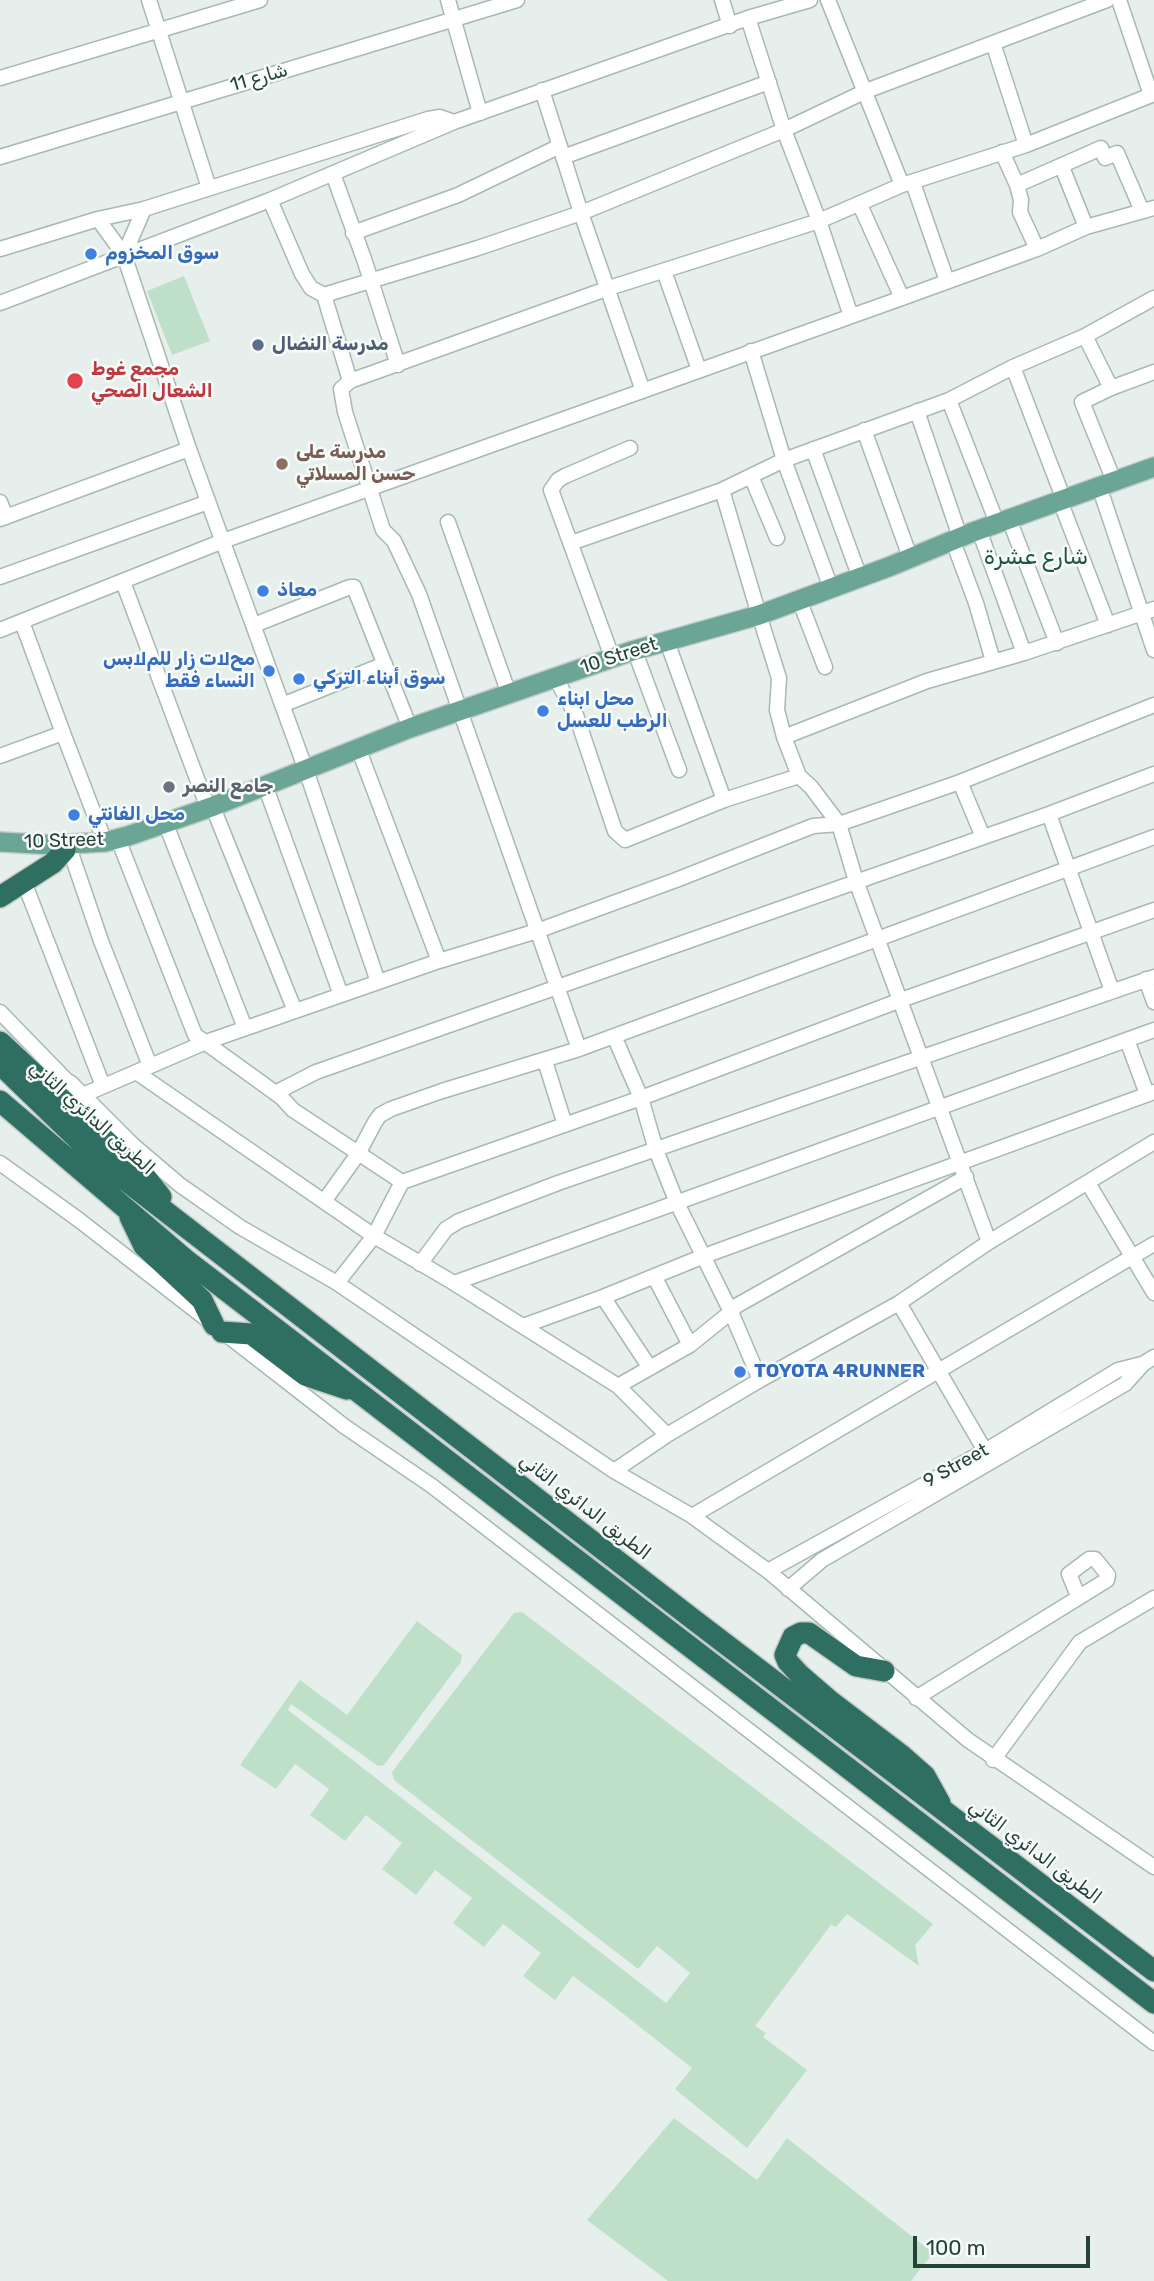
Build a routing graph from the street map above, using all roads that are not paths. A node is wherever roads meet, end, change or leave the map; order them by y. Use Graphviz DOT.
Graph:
graph roads {
  1 [pos="149,0"];
  2 [pos="260,0"];
  3 [pos="448,0"];
  4 [pos="517,0"];
  5 [pos="722,0"];
  6 [pos="810,0"];
  7 [pos="828,0"];
  8 [pos="1107,0"];
  9 [pos="1119,0"];
  10 [pos="748,18"];
  11 [pos="454,20"];
  12 [pos="730,26"];
  13 [pos="158,30"];
  14 [pos="993,43"];
  15 [pos="0,78"];
  16 [pos="769,82"];
  17 [pos="542,90"];
  18 [pos="866,91"];
  19 [pos="1153,94"];
  20 [pos="182,101"];
  21 [pos="480,113"];
  22 [pos="454,122"];
  23 [pos="784,130"];
  24 [pos="1026,145"];
  25 [pos="562,152"];
  26 [pos="1002,152"];
  27 [pos="0,157"];
  28 [pos="1062,167"];
  29 [pos="333,174"];
  30 [pos="907,184"];
  31 [pos="1017,185"];
  32 [pos="209,188"];
  33 [pos="270,200"];
  34 [pos="860,205"];
  35 [pos="144,209"];
  36 [pos="1148,209"];
  37 [pos="581,214"];
  38 [pos="98,219"];
  39 [pos="819,221"];
  40 [pos="1086,227"];
  41 [pos="353,233"];
  42 [pos="1037,248"];
  43 [pos="0,249"];
  44 [pos="124,255"];
  45 [pos="664,271"];
  46 [pos="371,281"];
  47 [pos="947,281"];
  48 [pos="609,288"];
  49 [pos="324,295"];
  50 [pos="902,298"];
  51 [pos="1154,298"];
  52 [pos="0,303"];
  53 [pos="851,316"];
  54 [pos="1085,337"];
  55 [pos="751,351"];
  56 [pos="398,365"];
  57 [pos="1013,367"];
  58 [pos="699,370"];
  59 [pos="1154,372"];
  60 [pos="350,381"];
  61 [pos="1111,388"];
  62 [pos="643,391"];
  63 [pos="949,400"];
  64 [pos="917,411"];
  65 [pos="864,430"];
  66 [pos="189,449"];
  67 [pos="630,449"];
  68 [pos="813,449"];
  69 [pos="784,460"];
  70 [pos="1154,467"];
  71 [pos="751,476"];
  72 [pos="1154,478"];
  73 [pos="1114,481"];
  74 [pos="369,489"];
  75 [pos="722,490"];
  76 [pos="1103,498"];
  77 [pos="0,502"];
  78 [pos="208,502"];
  79 [pos="1064,505"];
  80 [pos="3,518"];
  81 [pos="448,522"];
  82 [pos="985,533"];
  83 [pos="776,538"];
  84 [pos="223,541"];
  85 [pos="571,543"];
  86 [pos="911,557"];
  87 [pos="0,577"];
  88 [pos="860,578"];
  89 [pos="123,582"];
  90 [pos="831,588"];
  91 [pos="802,607"];
  92 [pos="1149,612"];
  93 [pos="760,618"];
  94 [pos="22,622"];
  95 [pos="254,625"];
  96 [pos="1108,625"];
  97 [pos="0,630"];
  98 [pos="1057,643"];
  99 [pos="669,647"];
  100 [pos="1154,650"];
  101 [pos="1024,653"];
  102 [pos="612,657"];
  103 [pos="637,657"];
  104 [pos="993,661"];
  105 [pos="385,664"];
  106 [pos="825,667"];
  107 [pos="558,680"];
  108 [pos="509,694"];
  109 [pos="282,705"];
  110 [pos="1154,705"];
  111 [pos="461,715"];
  112 [pos="410,728"];
  113 [pos="64,733"];
  114 [pos="784,737"];
  115 [pos="360,753"];
  116 [pos="0,756"];
  117 [pos="679,770"];
  118 [pos="306,771"];
  119 [pos="1154,774"];
  120 [pos="799,776"];
  121 [pos="960,782"];
  122 [pos="266,788"];
  123 [pos="724,800"];
  124 [pos="211,809"];
  125 [pos="1049,814"];
  126 [pos="839,824"];
  127 [pos="167,827"];
  128 [pos="983,837"];
  129 [pos="1154,837"];
  130 [pos="0,842"];
  131 [pos="113,843"];
  132 [pos="0,849"];
  133 [pos="67,850"];
  134 [pos="1070,867"];
  135 [pos="856,881"];
  136 [pos="24,882"];
  137 [pos="0,897"];
  138 [pos="1154,910"];
  139 [pos="1092,930"];
  140 [pos="537,931"];
  141 [pos="879,938"];
  142 [pos="439,961"];
  143 [pos="1150,978"];
  144 [pos="378,982"];
  145 [pos="557,988"];
  146 [pos="1112,991"];
  147 [pos="341,995"];
  148 [pos="901,1000"];
  149 [pos="1154,1002"];
  150 [pos="295,1011"];
  151 [pos="0,1012"];
  152 [pos="245,1028"];
  153 [pos="1154,1030"];
  154 [pos="614,1036"];
  155 [pos="1127,1040"];
  156 [pos="0,1042"];
  157 [pos="206,1042"];
  158 [pos="579,1049"];
  159 [pos="922,1058"];
  160 [pos="545,1060"];
  161 [pos="0,1064"];
  162 [pos="150,1066"];
  163 [pos="136,1072"];
  164 [pos="103,1086"];
  165 [pos="275,1093"];
  166 [pos="1150,1093"];
  167 [pos="83,1095"];
  168 [pos="641,1098"];
  169 [pos="0,1101"];
  170 [pos="940,1107"];
  171 [pos="565,1125"];
  172 [pos="1154,1142"];
  173 [pos="656,1150"];
  174 [pos="358,1154"];
  175 [pos="960,1162"];
  176 [pos="0,1163"];
  177 [pos="966,1177"];
  178 [pos="402,1182"];
  179 [pos="1088,1183"];
  180 [pos="324,1200"];
  181 [pos="677,1203"];
  182 [pos="126,1209"];
  183 [pos="184,1226"];
  184 [pos="374,1236"];
  185 [pos="989,1242"];
  186 [pos="1154,1244"];
  187 [pos="704,1256"];
  188 [pos="1132,1257"];
  189 [pos="420,1265"];
  190 [pos="654,1276"];
  191 [pos="337,1283"];
  192 [pos="454,1283"];
  193 [pos="1154,1293"];
  194 [pos="603,1297"];
  195 [pos="900,1303"];
  196 [pos="731,1312"];
  197 [pos="523,1326"];
  198 [pos="218,1329"];
  199 [pos="690,1345"];
  200 [pos="1149,1360"];
  201 [pos="650,1368"];
  202 [pos="939,1369"];
  203 [pos="760,1380"];
  204 [pos="618,1386"];
  205 [pos="360,1392"];
  206 [pos="667,1435"];
  207 [pos="988,1457"];
  208 [pos="614,1471"];
  209 [pos="692,1516"];
  210 [pos="768,1571"];
  211 [pos="788,1589"];
  212 [pos="1078,1596"];
  213 [pos="1152,1602"];
  214 [pos="884,1671"];
  215 [pos="916,1698"];
  216 [pos="993,1760"];
  217 [pos="944,1811"];
  218 [pos="1154,1867"];
  219 [pos="1110,1938"];
  220 [pos="1154,1962"];
  221 [pos="1154,1971"];
  222 [pos="1154,2003"];
  223 [pos="1154,2043"];
  1 -- 13 [label="street"];
  2 -- 13 [label="street"];
  3 -- 11 [label="street"];
  4 -- 11 [label="street, شارع 11"];
  5 -- 12 [label="street"];
  6 -- 10 [label="street"];
  7 -- 18 [label="street"];
  8 -- 14 [label="street"];
  9 -- 19 [label="street"];
  10 -- 12 [label="street"];
  10 -- 16 [label="street"];
  11 -- 20 [label="street, شارع 11"];
  11 -- 21 [label="street"];
  12 -- 17 [label="street"];
  13 -- 15 [label="street"];
  13 -- 20 [label="street"];
  14 -- 18 [label="street"];
  14 -- 24 [label="street"];
  16 -- 23 [label="street"];
  16 -- 25 [label="street"];
  17 -- 21 [label="street"];
  17 -- 25 [label="street"];
  18 -- 23 [label="street"];
  18 -- 30 [label="street"];
  19 -- 24 [label="street"];
  20 -- 27 [label="street, شارع 11"];
  20 -- 32 [label="street"];
  21 -- 22 [label="street"];
  22 -- 29 [label="street"];
  22 -- 32 [label="street"];
  23 -- 37 [label="street"];
  23 -- 39 [label="street"];
  24 -- 26 [label="street"];
  25 -- 37 [label="street"];
  25 -- 41 [label="street"];
  26 -- 30 [label="street"];
  26 -- 31 [label="street"];
  28 -- 31 [label="street"];
  28 -- 36 [label="street"];
  28 -- 40 [label="street"];
  29 -- 33 [label="street"];
  29 -- 41 [label="street"];
  30 -- 34 [label="street"];
  30 -- 47 [label="street"];
  31 -- 42 [label="street"];
  32 -- 35 [label="street"];
  33 -- 44 [label="street"];
  33 -- 49 [label="street"];
  34 -- 39 [label="street"];
  34 -- 50 [label="street"];
  35 -- 38 [label="street"];
  35 -- 44 [label="street"];
  36 -- 40 [label="street"];
  37 -- 46 [label="street"];
  37 -- 48 [label="street"];
  38 -- 43 [label="street"];
  38 -- 44 [label="street"];
  39 -- 45 [label="street"];
  39 -- 53 [label="street"];
  40 -- 42 [label="street"];
  41 -- 46 [label="street"];
  42 -- 47 [label="street"];
  44 -- 52 [label="street"];
  44 -- 66 [label="street"];
  45 -- 48 [label="street"];
  45 -- 58 [label="street"];
  46 -- 49 [label="street"];
  46 -- 56 [label="street"];
  47 -- 50 [label="street"];
  48 -- 56 [label="street"];
  48 -- 62 [label="street"];
  49 -- 60 [label="street"];
  50 -- 53 [label="street"];
  51 -- 54 [label="street"];
  53 -- 55 [label="street"];
  54 -- 57 [label="street"];
  54 -- 61 [label="street"];
  55 -- 58 [label="street"];
  55 -- 69 [label="street"];
  56 -- 60 [label="street"];
  57 -- 63 [label="street"];
  57 -- 79 [label="street"];
  58 -- 62 [label="street"];
  59 -- 61 [label="street"];
  60 -- 74 [label="street"];
  61 -- 73 [label="street"];
  62 -- 74 [label="street"];
  63 -- 64 [label="street"];
  63 -- 82 [label="street"];
  64 -- 65 [label="street"];
  64 -- 82 [label="street"];
  65 -- 68 [label="street"];
  65 -- 86 [label="street"];
  66 -- 78 [label="street"];
  66 -- 80 [label="street"];
  67 -- 85 [label="street"];
  68 -- 69 [label="street"];
  68 -- 88 [label="street"];
  69 -- 71 [label="street"];
  69 -- 90 [label="street"];
  70 -- 73 [label="main road, 10 Street"];
  71 -- 75 [label="street"];
  71 -- 83 [label="street"];
  72 -- 76 [label="main road, 10 Street"];
  73 -- 79 [label="main road, 10 Street"];
  74 -- 84 [label="street"];
  74 -- 111 [label="street"];
  75 -- 85 [label="street"];
  75 -- 93 [label="street"];
  76 -- 79 [label="main road, 10 Street"];
  76 -- 92 [label="street"];
  77 -- 80 [label="street"];
  78 -- 84 [label="street"];
  78 -- 87 [label="street"];
  79 -- 82 [label="main road, 10 Street"];
  79 -- 96 [label="street"];
  81 -- 108 [label="street"];
  82 -- 86 [label="main road, 10 Street"];
  82 -- 91 [label="main road, 10 Street"];
  82 -- 98 [label="street"];
  82 -- 101 [label="street"];
  82 -- 104 [label="street"];
  84 -- 89 [label="street"];
  84 -- 95 [label="street"];
  85 -- 102 [label="street"];
  86 -- 88 [label="main road, 10 Street"];
  88 -- 90 [label="main road, 10 Street"];
  89 -- 94 [label="street"];
  89 -- 124 [label="street"];
  90 -- 93 [label="main road, 10 Street"];
  91 -- 93 [label="main road, 10 Street"];
  91 -- 106 [label="street"];
  92 -- 96 [label="street"];
  92 -- 100 [label="street"];
  93 -- 99 [label="main road, 10 Street"];
  93 -- 102 [label="main road, 10 Street"];
  93 -- 114 [label="street"];
  94 -- 97 [label="street"];
  94 -- 113 [label="street"];
  95 -- 105 [label="street"];
  95 -- 109 [label="street"];
  96 -- 98 [label="street"];
  98 -- 101 [label="street"];
  99 -- 103 [label="main road, 10 Street"];
  99 -- 123 [label="street"];
  101 -- 104 [label="street"];
  102 -- 107 [label="main road, 10 Street"];
  103 -- 107 [label="main road, 10 Street"];
  103 -- 117 [label="street"];
  104 -- 114 [label="street"];
  105 -- 109 [label="street"];
  105 -- 112 [label="street"];
  107 -- 108 [label="main road, 10 Street"];
  107 -- 111 [label="main road, 10 Street"];
  107 -- 123 [label="street"];
  108 -- 111 [label="main road, 10 Street"];
  109 -- 118 [label="street"];
  110 -- 121 [label="street"];
  111 -- 112 [label="main road, 10 Street"];
  111 -- 115 [label="main road, 10 Street"];
  111 -- 140 [label="street"];
  112 -- 118 [label="main road, 10 Street"];
  113 -- 116 [label="street"];
  113 -- 131 [label="street"];
  114 -- 120 [label="street"];
  115 -- 118 [label="main road, 10 Street"];
  115 -- 142 [label="street"];
  118 -- 122 [label="main road, 10 Street"];
  118 -- 124 [label="main road, 10 Street"];
  118 -- 144 [label="street"];
  119 -- 125 [label="street"];
  120 -- 123 [label="street"];
  120 -- 126 [label="street"];
  121 -- 126 [label="street"];
  121 -- 128 [label="street"];
  122 -- 124 [label="main road, 10 Street"];
  122 -- 147 [label="street"];
  124 -- 127 [label="main road, 10 Street"];
  124 -- 131 [label="main road, 10 Street"];
  124 -- 150 [label="street"];
  125 -- 128 [label="street"];
  125 -- 134 [label="street"];
  126 -- 135 [label="street"];
  126 -- 140 [label="street"];
  127 -- 131 [label="main road, 10 Street"];
  127 -- 152 [label="street"];
  128 -- 135 [label="street"];
  129 -- 134 [label="street"];
  130 -- 131 [label="main road, 10 Street"];
  131 -- 133 [label="main road, 10 Street"];
  131 -- 157 [label="street"];
  132 -- 133 [label="main road, 10 Street"];
  133 -- 136 [label="highway"];
  133 -- 162 [label="street"];
  134 -- 139 [label="street"];
  134 -- 141 [label="street"];
  135 -- 141 [label="street"];
  135 -- 145 [label="street"];
  136 -- 137 [label="highway"];
  136 -- 164 [label="street"];
  138 -- 139 [label="street"];
  139 -- 146 [label="street"];
  139 -- 148 [label="street"];
  140 -- 142 [label="street"];
  140 -- 145 [label="street"];
  141 -- 148 [label="street"];
  141 -- 154 [label="street"];
  142 -- 144 [label="street"];
  143 -- 146 [label="street"];
  143 -- 149 [label="street"];
  144 -- 147 [label="street"];
  145 -- 158 [label="street"];
  145 -- 165 [label="street"];
  146 -- 159 [label="street"];
  147 -- 150 [label="street"];
  148 -- 159 [label="street"];
  148 -- 168 [label="street"];
  150 -- 152 [label="street"];
  151 -- 167 [label="street"];
  152 -- 157 [label="street"];
  153 -- 155 [label="street"];
  154 -- 158 [label="street"];
  154 -- 168 [label="street"];
  155 -- 166 [label="street"];
  155 -- 170 [label="street"];
  156 -- 183 [label="highway"];
  157 -- 162 [label="street"];
  157 -- 165 [label="street"];
  158 -- 160 [label="street"];
  159 -- 170 [label="street"];
  159 -- 173 [label="street"];
  160 -- 171 [label="street"];
  160 -- 174 [label="street"];
  161 -- 183 [label="highway, الطريق الدائري الثاني"];
  162 -- 163 [label="street"];
  163 -- 164 [label="street"];
  163 -- 180 [label="street"];
  164 -- 167 [label="street"];
  165 -- 174 [label="street"];
  166 -- 175 [label="street"];
  167 -- 191 [label="street"];
  168 -- 171 [label="street"];
  168 -- 173 [label="street"];
  169 -- 182 [label="highway"];
  170 -- 175 [label="street"];
  170 -- 181 [label="street"];
  171 -- 178 [label="street"];
  172 -- 179 [label="street"];
  173 -- 181 [label="street"];
  173 -- 189 [label="street"];
  174 -- 178 [label="street"];
  174 -- 180 [label="street"];
  175 -- 177 [label="street"];
  175 -- 187 [label="street"];
  176 -- 198 [label="street"];
  177 -- 185 [label="street"];
  177 -- 196 [label="street"];
  178 -- 184 [label="street"];
  179 -- 185 [label="street"];
  179 -- 188 [label="street"];
  180 -- 184 [label="street"];
  181 -- 187 [label="street"];
  181 -- 192 [label="street"];
  182 -- 198 [label="highway"];
  182 -- 205 [label="highway"];
  183 -- 217 [label="highway, الطريق الدائري الثاني"];
  184 -- 189 [label="street"];
  184 -- 191 [label="street"];
  185 -- 195 [label="street"];
  186 -- 188 [label="street"];
  187 -- 190 [label="street"];
  187 -- 196 [label="street"];
  188 -- 193 [label="street"];
  188 -- 202 [label="street"];
  189 -- 192 [label="street"];
  190 -- 194 [label="street"];
  190 -- 199 [label="street"];
  191 -- 208 [label="street"];
  192 -- 197 [label="street"];
  194 -- 197 [label="street"];
  194 -- 201 [label="street"];
  195 -- 202 [label="street"];
  195 -- 203 [label="street"];
  196 -- 199 [label="street"];
  196 -- 203 [label="street"];
  197 -- 204 [label="street"];
  198 -- 205 [label="highway"];
  198 -- 223 [label="street"];
  199 -- 201 [label="street"];
  200 -- 207 [label="street, 9 Street"];
  201 -- 204 [label="street"];
  202 -- 207 [label="street"];
  202 -- 209 [label="street"];
  203 -- 206 [label="street"];
  204 -- 206 [label="street"];
  205 -- 222 [label="highway"];
  206 -- 208 [label="street"];
  207 -- 210 [label="street, 9 Street"];
  207 -- 211 [label="street, 9 Street"];
  208 -- 209 [label="street"];
  209 -- 210 [label="street"];
  210 -- 211 [label="street"];
  211 -- 214 [label="street"];
  212 -- 215 [label="street"];
  213 -- 216 [label="street"];
  214 -- 215 [label="street"];
  214 -- 217 [label="highway"];
  215 -- 216 [label="street"];
  216 -- 218 [label="street"];
  217 -- 219 [label="highway, الطريق الدائري الثاني"];
  219 -- 220 [label="highway"];
  219 -- 221 [label="highway, الطريق الدائري الثاني"];
}
